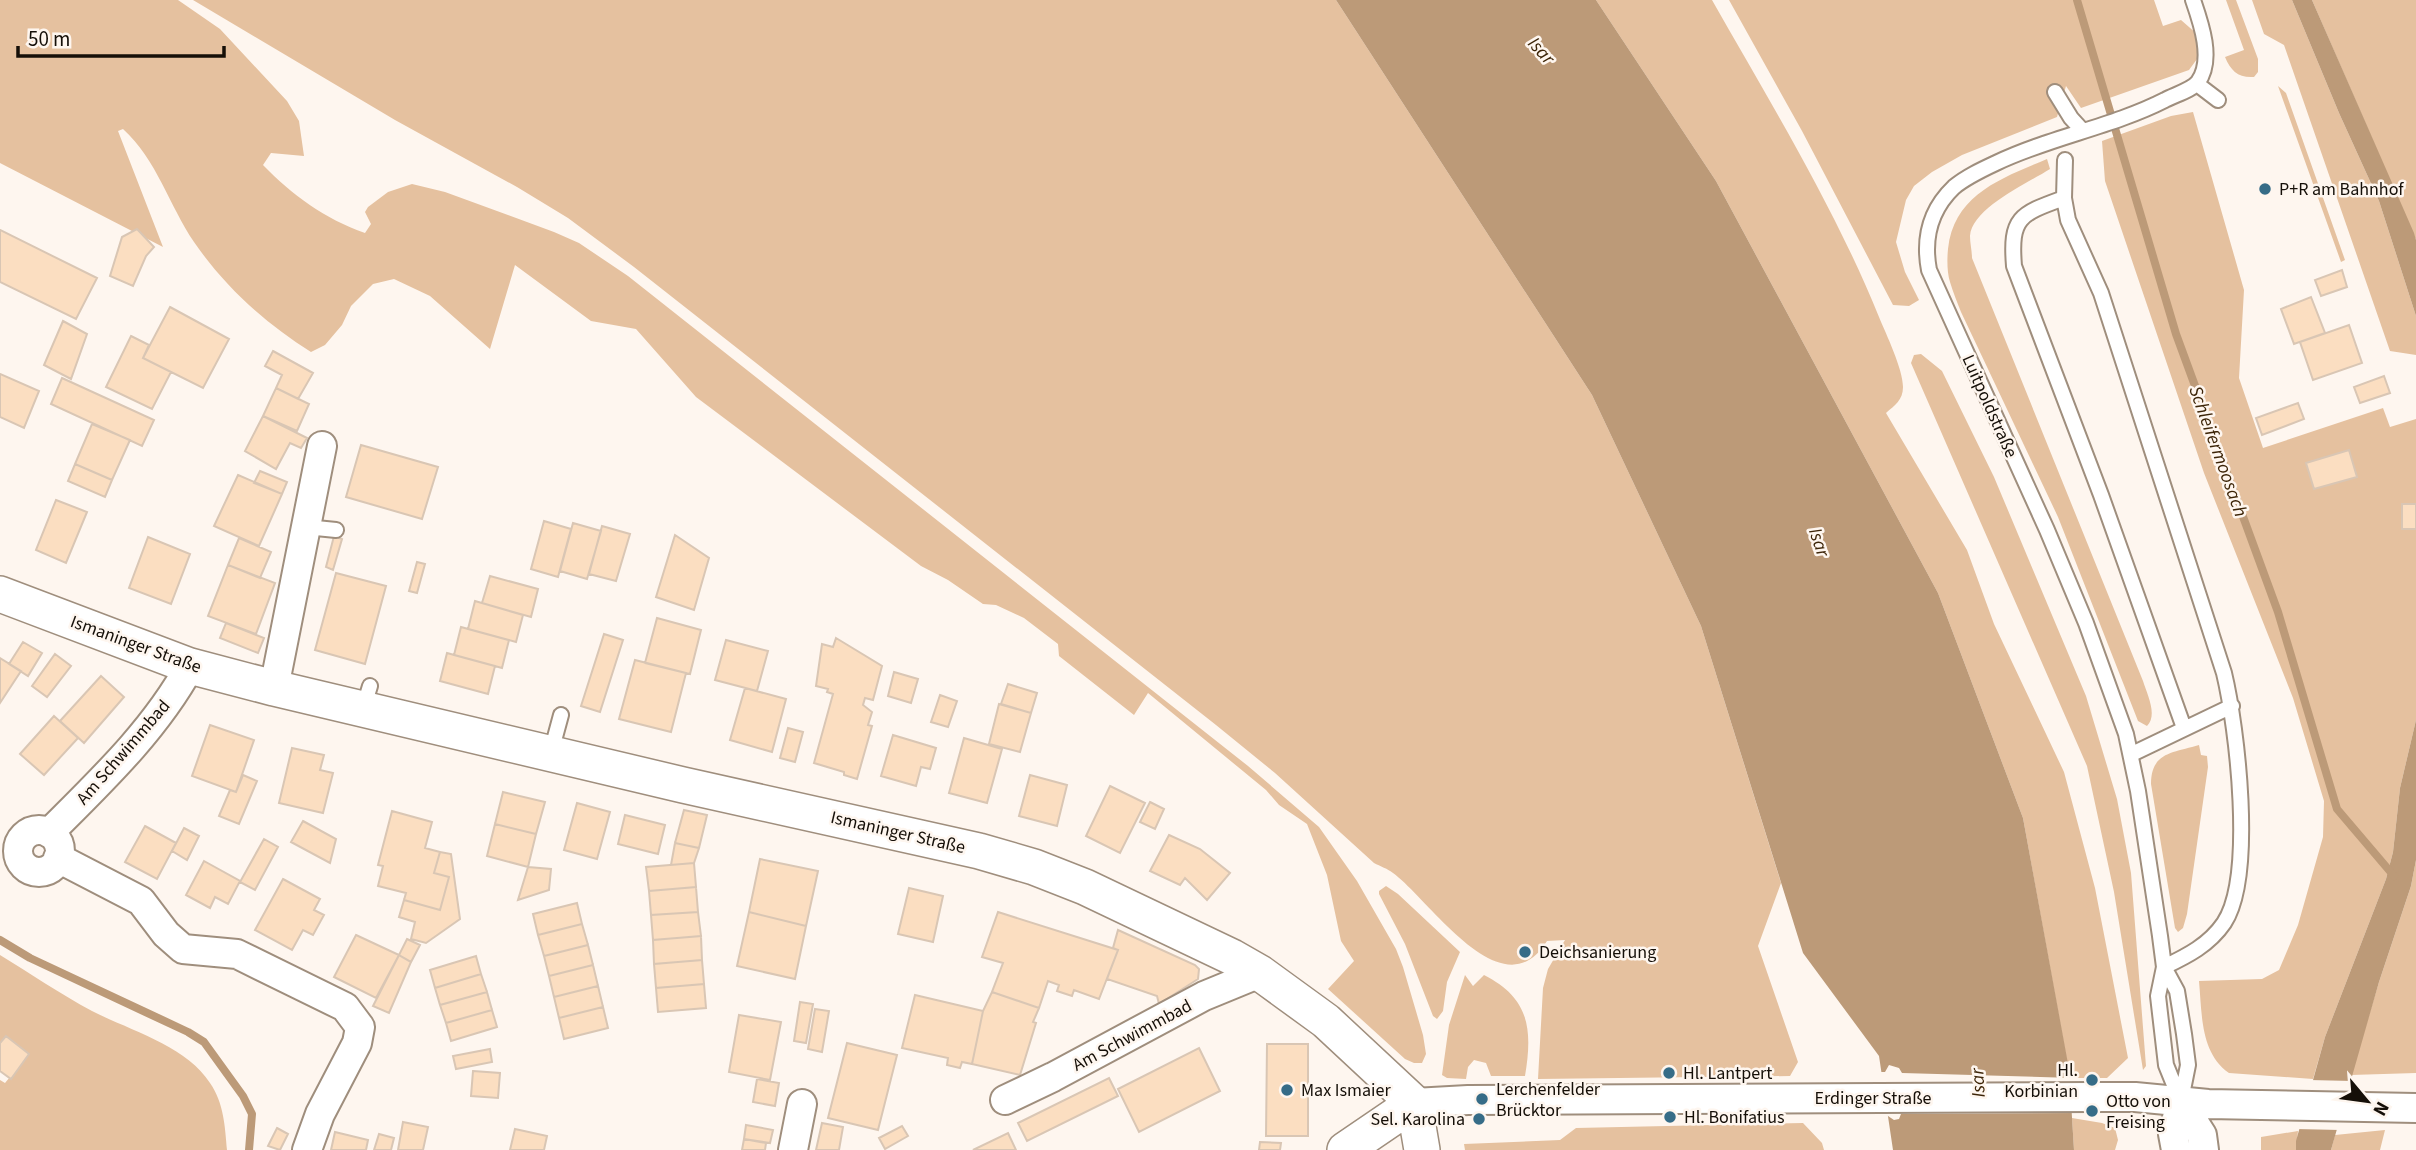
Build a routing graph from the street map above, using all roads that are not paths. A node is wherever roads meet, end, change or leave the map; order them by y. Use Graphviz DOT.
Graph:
graph roads {
  1 [pos="2193,0"];
  2 [pos="2197,84"];
  3 [pos="2055,92"];
  4 [pos="2218,100"];
  5 [pos="2088,128"];
  6 [pos="2065,160"];
  7 [pos="2064,198"];
  8 [pos="322,446"];
  9 [pos="306,527"];
  10 [pos="336,530"];
  11 [pos="0,594"];
  12 [pos="190,666"];
  13 [pos="274,688"];
  14 [pos="2232,706"];
  15 [pos="561,715"];
  16 [pos="2184,728"];
  17 [pos="550,754"];
  18 [pos="2132,754"];
  19 [pos="54,846"];
  20 [pos="9,855"];
  21 [pos="2164,967"];
  22 [pos="1260,973"];
  23 [pos="1005,1100"];
  24 [pos="2181,1102"];
  25 [pos="1414,1103"];
  26 [pos="802,1104"];
  27 [pos="2416,1108"];
  28 [pos="307,1150"];
  29 [pos="793,1150"];
  30 [pos="1345,1150"];
  31 [pos="1422,1150"];
  32 [pos="2175,1150"];
  33 [pos="2204,1150"];
  1 -- 2 [label="lane"];
  2 -- 4 [label="lane"];
  2 -- 5 [label="lane, Luitpoldstraße"];
  3 -- 5 [label="lane"];
  5 -- 18 [label="lane, Luitpoldstraße"];
  6 -- 7 [label="lane"];
  7 -- 14 [label="lane"];
  7 -- 16 [label="lane"];
  8 -- 9 [label="street"];
  9 -- 10 [label="lane"];
  9 -- 13 [label="street"];
  11 -- 12 [label="street, Ismaninger Straße"];
  12 -- 13 [label="street, Ismaninger Straße"];
  12 -- 19 [label="street, Am Schwimmbad"];
  13 -- 17 [label="street, Ismaninger Straße"];
  14 -- 16 [label="lane"];
  14 -- 21 [label="lane"];
  15 -- 17 [label="lane"];
  16 -- 18 [label="lane"];
  17 -- 22 [label="street, Ismaninger Straße"];
  18 -- 21 [label="lane, Luitpoldstraße"];
  19 -- 20 [label="street"];
  19 -- 28 [label="street"];
  21 -- 24 [label="lane, Luitpoldstraße"];
  21 -- 24 [label="lane, Luitpoldstraße"];
  22 -- 23 [label="street, Am Schwimmbad"];
  22 -- 25 [label="street, Ismaninger Straße"];
  24 -- 25 [label="street, Erdinger Straße"];
  24 -- 27 [label="street, Erdinger Straße"];
  24 -- 32 [label="street, Luitpoldstraße"];
  24 -- 33 [label="street, Luitpoldstraße"];
  25 -- 30 [label="street"];
  25 -- 31 [label="street"];
  26 -- 29 [label="street"];
}
